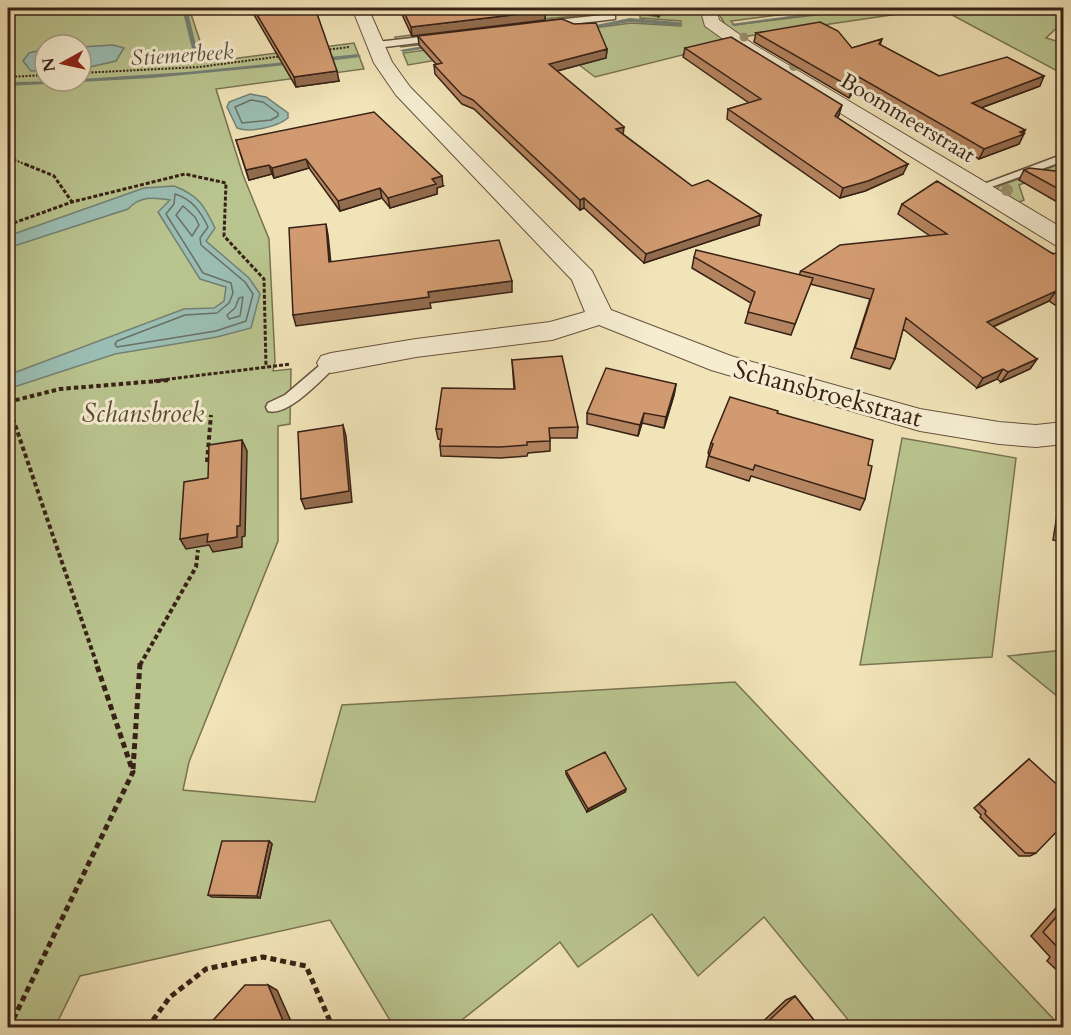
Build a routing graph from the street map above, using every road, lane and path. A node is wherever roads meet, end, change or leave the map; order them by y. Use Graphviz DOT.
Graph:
graph roads {
  1 [pos="360,8"];
  2 [pos="708,8"];
  3 [pos="612,17"];
  4 [pos="537,26"];
  5 [pos="445,37"];
  6 [pos="376,45"];
  7 [pos="317,51"];
  8 [pos="293,54"];
  9 [pos="93,72"];
  10 [pos="33,76"];
  11 [pos="8,77"];
  12 [pos="8,157"];
  13 [pos="1064,157"];
  14 [pos="979,188"];
  15 [pos="72,202"];
  16 [pos="8,225"];
  17 [pos="1064,240"];
  18 [pos="600,316"];
  19 [pos="295,363"];
  20 [pos="332,363"];
  21 [pos="266,367"];
  22 [pos="8,403"];
  23 [pos="273,407"];
  24 [pos="211,415"];
  25 [pos="1064,433"];
  26 [pos="207,462"];
  27 [pos="198,550"];
  28 [pos="133,772"];
  29 [pos="9,1028"];
  30 [pos="147,1028"];
  31 [pos="333,1028"];
  1 -- 6 [label="street"];
  2 -- 14 [label="street, Boommeerstraat"];
  3 -- 4 [label="lane"];
  5 -- 6 [label="lane"];
  6 -- 7 [label="path"];
  6 -- 18 [label="street"];
  8 -- 9 [label="path"];
  10 -- 11 [label="path"];
  12 -- 15 [label="path"];
  13 -- 14 [label="lane"];
  14 -- 17 [label="street, Boommeerstraat"];
  15 -- 16 [label="path"];
  15 -- 21 [label="path"];
  18 -- 20 [label="street"];
  18 -- 25 [label="street, Schansbroekstraat"];
  19 -- 21 [label="path"];
  20 -- 23 [label="lane"];
  21 -- 22 [label="path"];
  22 -- 28 [label="path"];
  24 -- 26 [label="path"];
  27 -- 28 [label="path"];
  28 -- 29 [label="path"];
  30 -- 31 [label="path"];
}
